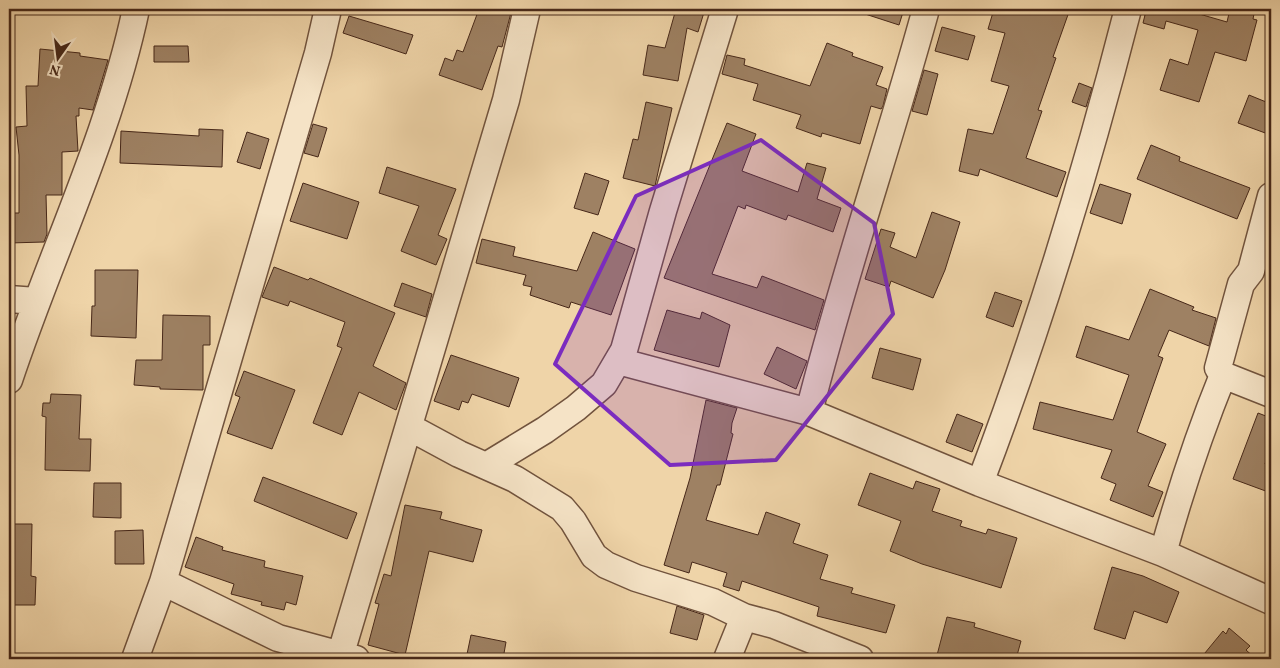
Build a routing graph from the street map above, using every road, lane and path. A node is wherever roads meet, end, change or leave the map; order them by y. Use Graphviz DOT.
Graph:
graph roads {
  1 [pos="136,9"];
  2 [pos="328,9"];
  3 [pos="527,9"];
  4 [pos="724,9"];
  5 [pos="926,9"];
  6 [pos="1128,9"];
  7 [pos="1271,196"];
  8 [pos="9,299"];
  9 [pos="36,301"];
  10 [pos="618,361"];
  11 [pos="1223,376"];
  12 [pos="9,380"];
  13 [pos="1271,394"];
  14 [pos="809,412"];
  15 [pos="409,427"];
  16 [pos="486,466"];
  17 [pos="980,483"];
  18 [pos="1163,553"];
  19 [pos="163,582"];
  20 [pos="1271,601"];
  21 [pos="744,617"];
  22 [pos="348,656"];
  23 [pos="135,659"];
  24 [pos="727,659"];
  25 [pos="860,659"];
  1 -- 9 [label="street"];
  2 -- 19 [label="street"];
  3 -- 15 [label="street"];
  4 -- 10 [label="street"];
  5 -- 14 [label="street"];
  6 -- 17 [label="street"];
  7 -- 11 [label="street"];
  8 -- 9 [label="street"];
  9 -- 12 [label="street"];
  10 -- 14 [label="street"];
  10 -- 16 [label="street"];
  11 -- 13 [label="street"];
  11 -- 18 [label="street"];
  14 -- 17 [label="street"];
  15 -- 16 [label="street"];
  15 -- 22 [label="street"];
  16 -- 21 [label="street"];
  17 -- 18 [label="street"];
  18 -- 20 [label="street"];
  19 -- 22 [label="street"];
  19 -- 23 [label="street"];
  21 -- 24 [label="street"];
  21 -- 25 [label="street"];
}
